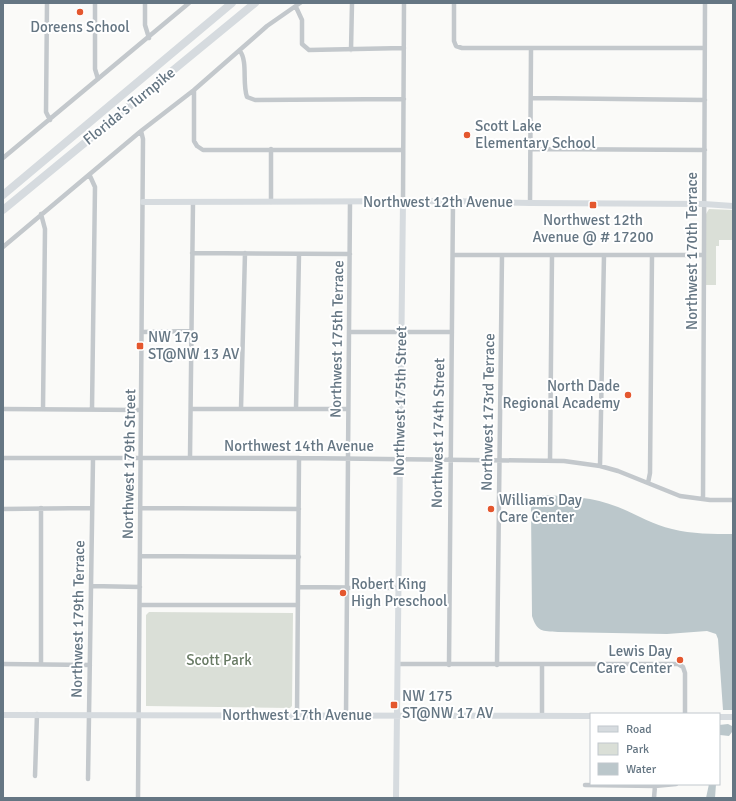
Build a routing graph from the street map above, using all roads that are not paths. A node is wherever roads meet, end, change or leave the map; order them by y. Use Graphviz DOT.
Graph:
graph roads {
  1 [pos="47,3"];
  2 [pos="95,3"];
  3 [pos="145,3"];
  4 [pos="189,3"];
  5 [pos="232,3"];
  6 [pos="255,3"];
  7 [pos="300,3"];
  8 [pos="352,3"];
  9 [pos="404,3"];
  10 [pos="454,3"];
  11 [pos="705,3"];
  12 [pos="296,7"];
  13 [pos="149,38"];
  14 [pos="404,48"];
  15 [pos="704,48"];
  16 [pos="531,49"];
  17 [pos="240,50"];
  18 [pos="351,50"];
  19 [pos="98,80"];
  20 [pos="194,90"];
  21 [pos="532,98"];
  22 [pos="404,99"];
  23 [pos="705,100"];
  24 [pos="50,120"];
  25 [pos="141,132"];
  26 [pos="271,149"];
  27 [pos="531,149"];
  28 [pos="403,150"];
  29 [pos="705,150"];
  30 [pos="3,158"];
  31 [pos="90,176"];
  32 [pos="3,195"];
  33 [pos="403,201"];
  34 [pos="453,201"];
  35 [pos="143,202"];
  36 [pos="193,202"];
  37 [pos="271,202"];
  38 [pos="350,202"];
  39 [pos="530,203"];
  40 [pos="704,204"];
  41 [pos="733,206"];
  42 [pos="3,210"];
  43 [pos="41,214"];
  44 [pos="3,247"];
  45 [pos="192,253"];
  46 [pos="245,253"];
  47 [pos="299,254"];
  48 [pos="350,254"];
  49 [pos="454,255"];
  50 [pos="502,255"];
  51 [pos="552,255"];
  52 [pos="604,255"];
  53 [pos="652,255"];
  54 [pos="704,255"];
  55 [pos="192,331"];
  56 [pos="142,332"];
  57 [pos="349,332"];
  58 [pos="402,332"];
  59 [pos="452,332"];
  60 [pos="3,409"];
  61 [pos="43,409"];
  62 [pos="191,409"];
  63 [pos="241,409"];
  64 [pos="296,409"];
  65 [pos="348,409"];
  66 [pos="92,410"];
  67 [pos="141,410"];
  68 [pos="3,458"];
  69 [pos="190,458"];
  70 [pos="299,458"];
  71 [pos="348,458"];
  72 [pos="93,459"];
  73 [pos="141,459"];
  74 [pos="399,459"];
  75 [pos="499,459"];
  76 [pos="450,460"];
  77 [pos="550,460"];
  78 [pos="600,466"];
  79 [pos="648,483"];
  80 [pos="703,499"];
  81 [pos="733,500"];
  82 [pos="3,508"];
  83 [pos="41,508"];
  84 [pos="92,508"];
  85 [pos="140,508"];
  86 [pos="299,509"];
  87 [pos="140,556"];
  88 [pos="299,557"];
  89 [pos="91,586"];
  90 [pos="140,587"];
  91 [pos="299,587"];
  92 [pos="346,587"];
  93 [pos="398,588"];
  94 [pos="140,605"];
  95 [pos="298,605"];
  96 [pos="3,664"];
  97 [pos="41,664"];
  98 [pos="398,664"];
  99 [pos="542,664"];
  100 [pos="90,665"];
  101 [pos="449,665"];
  102 [pos="497,665"];
  103 [pos="685,713"];
  104 [pos="3,714"];
  105 [pos="36,714"];
  106 [pos="89,715"];
  107 [pos="139,715"];
  108 [pos="298,715"];
  109 [pos="346,716"];
  110 [pos="397,716"];
  111 [pos="542,716"];
  112 [pos="590,716"];
  113 [pos="720,717"];
  114 [pos="733,717"];
  115 [pos="35,776"];
  116 [pos="88,779"];
  117 [pos="585,784"];
  118 [pos="590,784"];
  119 [pos="630,785"];
  120 [pos="665,785"];
  121 [pos="654,786"];
  122 [pos="138,798"];
  123 [pos="396,798"];
  124 [pos="654,798"];
  1 -- 24 [label="street"];
  2 -- 19 [label="street"];
  3 -- 13 [label="street"];
  4 -- 13 [label="street"];
  5 -- 32 [label="highway, Florida's Turnpike"];
  6 -- 42 [label="highway, Florida's Turnpike"];
  7 -- 12 [label="street"];
  8 -- 18 [label="street"];
  9 -- 14 [label="street, Northwest 175th Street"];
  10 -- 16 [label="street"];
  11 -- 15 [label="street, Northwest 170th Terrace"];
  12 -- 17 [label="street"];
  12 -- 18 [label="street"];
  13 -- 19 [label="street"];
  14 -- 18 [label="street"];
  14 -- 22 [label="street, Northwest 175th Street"];
  15 -- 16 [label="street"];
  15 -- 23 [label="street, Northwest 170th Terrace"];
  16 -- 21 [label="street"];
  17 -- 20 [label="street"];
  17 -- 22 [label="street"];
  19 -- 24 [label="street"];
  20 -- 25 [label="street"];
  20 -- 26 [label="street"];
  21 -- 23 [label="street"];
  21 -- 27 [label="street"];
  22 -- 28 [label="street, Northwest 175th Street"];
  23 -- 29 [label="street, Northwest 170th Terrace"];
  24 -- 30 [label="street"];
  25 -- 31 [label="street"];
  25 -- 35 [label="street, Northwest 179th Street"];
  26 -- 28 [label="street"];
  26 -- 37 [label="street"];
  27 -- 29 [label="street"];
  27 -- 39 [label="street"];
  28 -- 33 [label="street, Northwest 175th Street"];
  29 -- 40 [label="street, Northwest 170th Terrace"];
  31 -- 43 [label="street"];
  31 -- 66 [label="street"];
  33 -- 34 [label="street, Northwest 12th Avenue"];
  33 -- 38 [label="street, Northwest 12th Avenue"];
  33 -- 58 [label="street, Northwest 175th Street"];
  34 -- 39 [label="street, Northwest 12th Avenue"];
  34 -- 49 [label="street, Northwest 174th Street"];
  35 -- 36 [label="street, Northwest 12th Avenue"];
  35 -- 56 [label="street, Northwest 179th Street"];
  36 -- 37 [label="street, Northwest 12th Avenue"];
  36 -- 45 [label="street"];
  37 -- 38 [label="street, Northwest 12th Avenue"];
  38 -- 48 [label="street, Northwest 175th Terrace"];
  39 -- 40 [label="street, Northwest 12th Avenue"];
  40 -- 41 [label="street, Northwest 12th Avenue"];
  40 -- 54 [label="street, Northwest 170th Terrace"];
  43 -- 44 [label="street"];
  43 -- 61 [label="street"];
  45 -- 46 [label="street"];
  45 -- 55 [label="street"];
  46 -- 47 [label="street"];
  46 -- 63 [label="street"];
  47 -- 48 [label="street"];
  47 -- 64 [label="street"];
  48 -- 57 [label="street, Northwest 175th Terrace"];
  49 -- 50 [label="street"];
  49 -- 59 [label="street, Northwest 174th Street"];
  50 -- 51 [label="street"];
  50 -- 75 [label="street, Northwest 173rd Terrace"];
  51 -- 52 [label="street"];
  51 -- 77 [label="street"];
  52 -- 53 [label="street"];
  52 -- 78 [label="street"];
  53 -- 54 [label="street"];
  53 -- 79 [label="street"];
  54 -- 80 [label="street, Northwest 170th Terrace"];
  55 -- 56 [label="street"];
  55 -- 62 [label="street"];
  56 -- 67 [label="street, Northwest 179th Street"];
  57 -- 58 [label="street"];
  57 -- 65 [label="street, Northwest 175th Terrace"];
  58 -- 59 [label="street"];
  58 -- 74 [label="street, Northwest 175th Street"];
  59 -- 76 [label="street, Northwest 174th Street"];
  60 -- 61 [label="street"];
  61 -- 66 [label="street"];
  62 -- 63 [label="street"];
  62 -- 69 [label="street"];
  63 -- 64 [label="street"];
  64 -- 65 [label="street"];
  65 -- 71 [label="street, Northwest 175th Terrace"];
  66 -- 67 [label="street"];
  67 -- 73 [label="street, Northwest 179th Street"];
  68 -- 72 [label="street, Northwest 14th Avenue"];
  69 -- 70 [label="street, Northwest 14th Avenue"];
  69 -- 73 [label="street, Northwest 14th Avenue"];
  70 -- 71 [label="street, Northwest 14th Avenue"];
  70 -- 86 [label="street"];
  71 -- 74 [label="street, Northwest 14th Avenue"];
  71 -- 92 [label="street, Northwest 175th Terrace"];
  72 -- 73 [label="street, Northwest 14th Avenue"];
  72 -- 84 [label="street, Northwest 179th Terrace"];
  73 -- 85 [label="street, Northwest 179th Street"];
  74 -- 76 [label="street, Northwest 14th Avenue"];
  74 -- 93 [label="street, Northwest 175th Street"];
  75 -- 76 [label="street, Northwest 14th Avenue"];
  75 -- 77 [label="street, Northwest 14th Avenue"];
  75 -- 102 [label="street, Northwest 173rd Terrace"];
  76 -- 101 [label="street, Northwest 174th Street"];
  77 -- 78 [label="street, Northwest 14th Avenue"];
  78 -- 79 [label="street, Northwest 14th Avenue"];
  79 -- 80 [label="street, Northwest 14th Avenue"];
  80 -- 81 [label="street, Northwest 14th Avenue"];
  82 -- 83 [label="street"];
  83 -- 84 [label="street"];
  83 -- 97 [label="street"];
  84 -- 89 [label="street, Northwest 179th Terrace"];
  85 -- 86 [label="street"];
  85 -- 87 [label="street, Northwest 179th Street"];
  86 -- 88 [label="street"];
  87 -- 88 [label="street"];
  87 -- 90 [label="street, Northwest 179th Street"];
  88 -- 91 [label="street"];
  89 -- 90 [label="street"];
  89 -- 100 [label="street, Northwest 179th Terrace"];
  90 -- 94 [label="street, Northwest 179th Street"];
  91 -- 92 [label="street"];
  91 -- 95 [label="street"];
  92 -- 93 [label="street"];
  92 -- 109 [label="street, Northwest 175th Terrace"];
  93 -- 98 [label="street, Northwest 175th Street"];
  94 -- 95 [label="street"];
  94 -- 107 [label="street, Northwest 179th Street"];
  95 -- 108 [label="street"];
  96 -- 97 [label="street"];
  97 -- 100 [label="street"];
  98 -- 101 [label="street"];
  98 -- 110 [label="street, Northwest 175th Street"];
  99 -- 102 [label="street"];
  99 -- 103 [label="street"];
  99 -- 111 [label="street"];
  100 -- 106 [label="street, Northwest 179th Terrace"];
  101 -- 102 [label="street"];
  104 -- 105 [label="street, Northwest 17th Avenue"];
  105 -- 106 [label="street, Northwest 17th Avenue"];
  105 -- 115 [label="street"];
  106 -- 107 [label="street, Northwest 17th Avenue"];
  106 -- 116 [label="street, Northwest 179th Terrace"];
  107 -- 108 [label="street, Northwest 17th Avenue"];
  107 -- 122 [label="street, Northwest 179th Street"];
  108 -- 109 [label="street, Northwest 17th Avenue"];
  109 -- 110 [label="street, Northwest 17th Avenue"];
  110 -- 111 [label="street, Northwest 17th Avenue"];
  110 -- 123 [label="street, Northwest 175th Street"];
  111 -- 112 [label="street, Northwest 17th Avenue"];
  113 -- 114 [label="street"];
  117 -- 118 [label="street"];
  119 -- 121 [label="street"];
  120 -- 121 [label="street"];
  121 -- 124 [label="street"];
}
